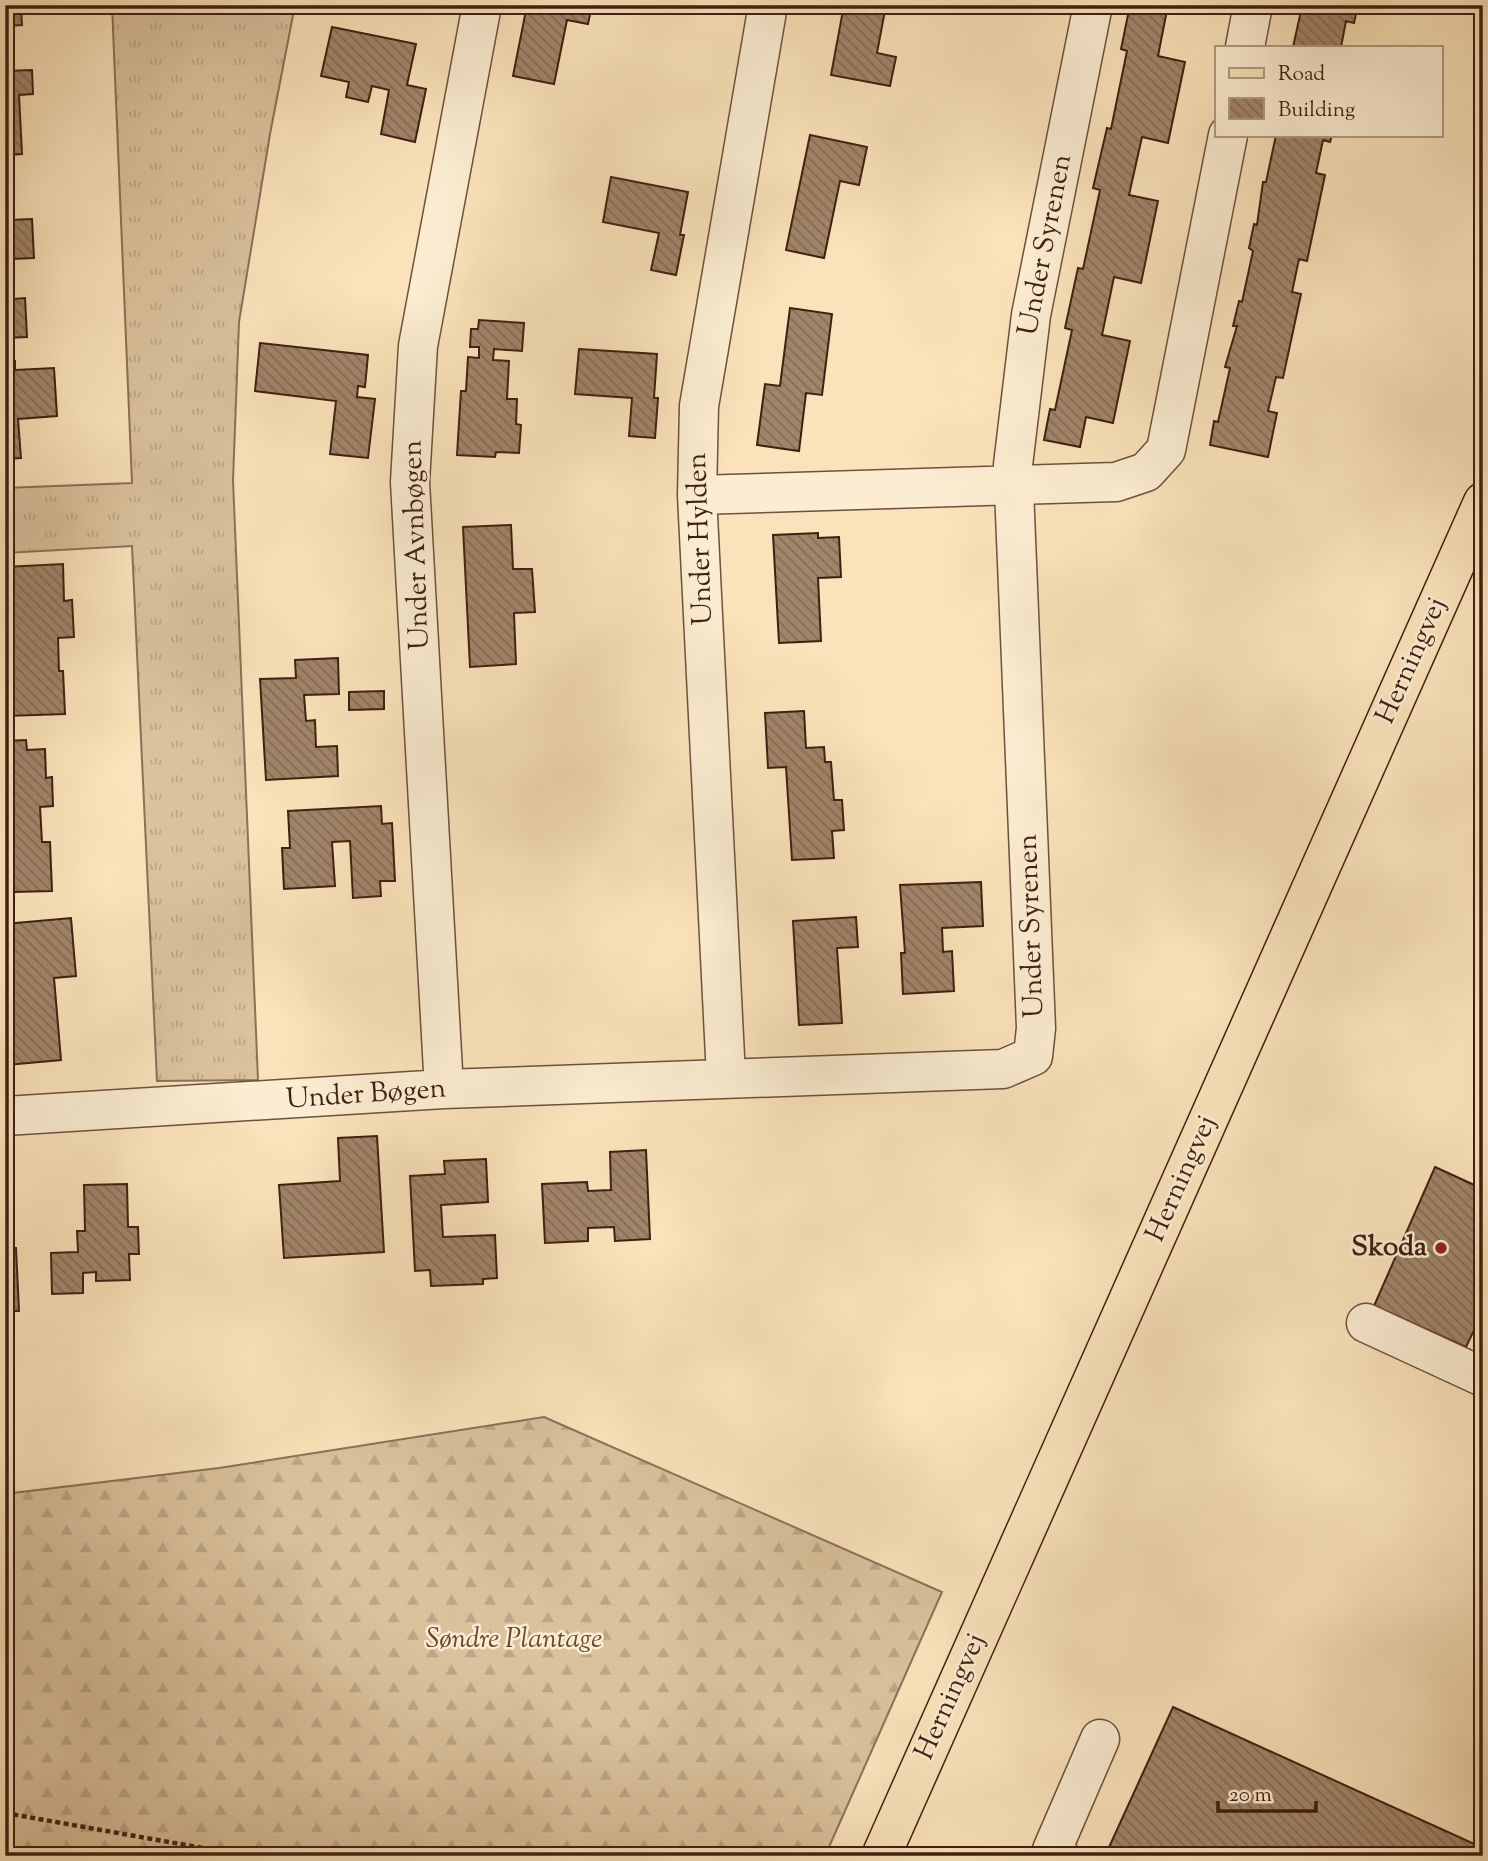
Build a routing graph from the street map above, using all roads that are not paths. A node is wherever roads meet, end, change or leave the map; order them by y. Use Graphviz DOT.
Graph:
graph roads {
  1 [pos="482,5"];
  2 [pos="768,5"];
  3 [pos="1093,5"];
  4 [pos="1254,5"];
  5 [pos="1245,46"];
  6 [pos="1228,136"];
  7 [pos="1014,487"];
  8 [pos="697,495"];
  9 [pos="1483,502"];
  10 [pos="726,1077"];
  11 [pos="444,1089"];
  12 [pos="5,1116"];
  13 [pos="1366,1323"];
  14 [pos="1483,1377"];
  15 [pos="1100,1739"];
  16 [pos="881,1856"];
  17 [pos="1060,1856"];
  1 -- 11 [label="street, Under Avnbøgen"];
  2 -- 8 [label="street, Under Hylden"];
  3 -- 7 [label="street, Under Syrenen"];
  4 -- 5 [label="street"];
  6 -- 7 [label="street"];
  7 -- 8 [label="street"];
  7 -- 10 [label="street, Under Syrenen"];
  8 -- 10 [label="street, Under Hylden"];
  9 -- 16 [label="main road, Herningvej"];
  10 -- 11 [label="street, Under Bøgen"];
  11 -- 12 [label="street, Under Bøgen"];
  13 -- 14 [label="street"];
  15 -- 17 [label="street"];
}
